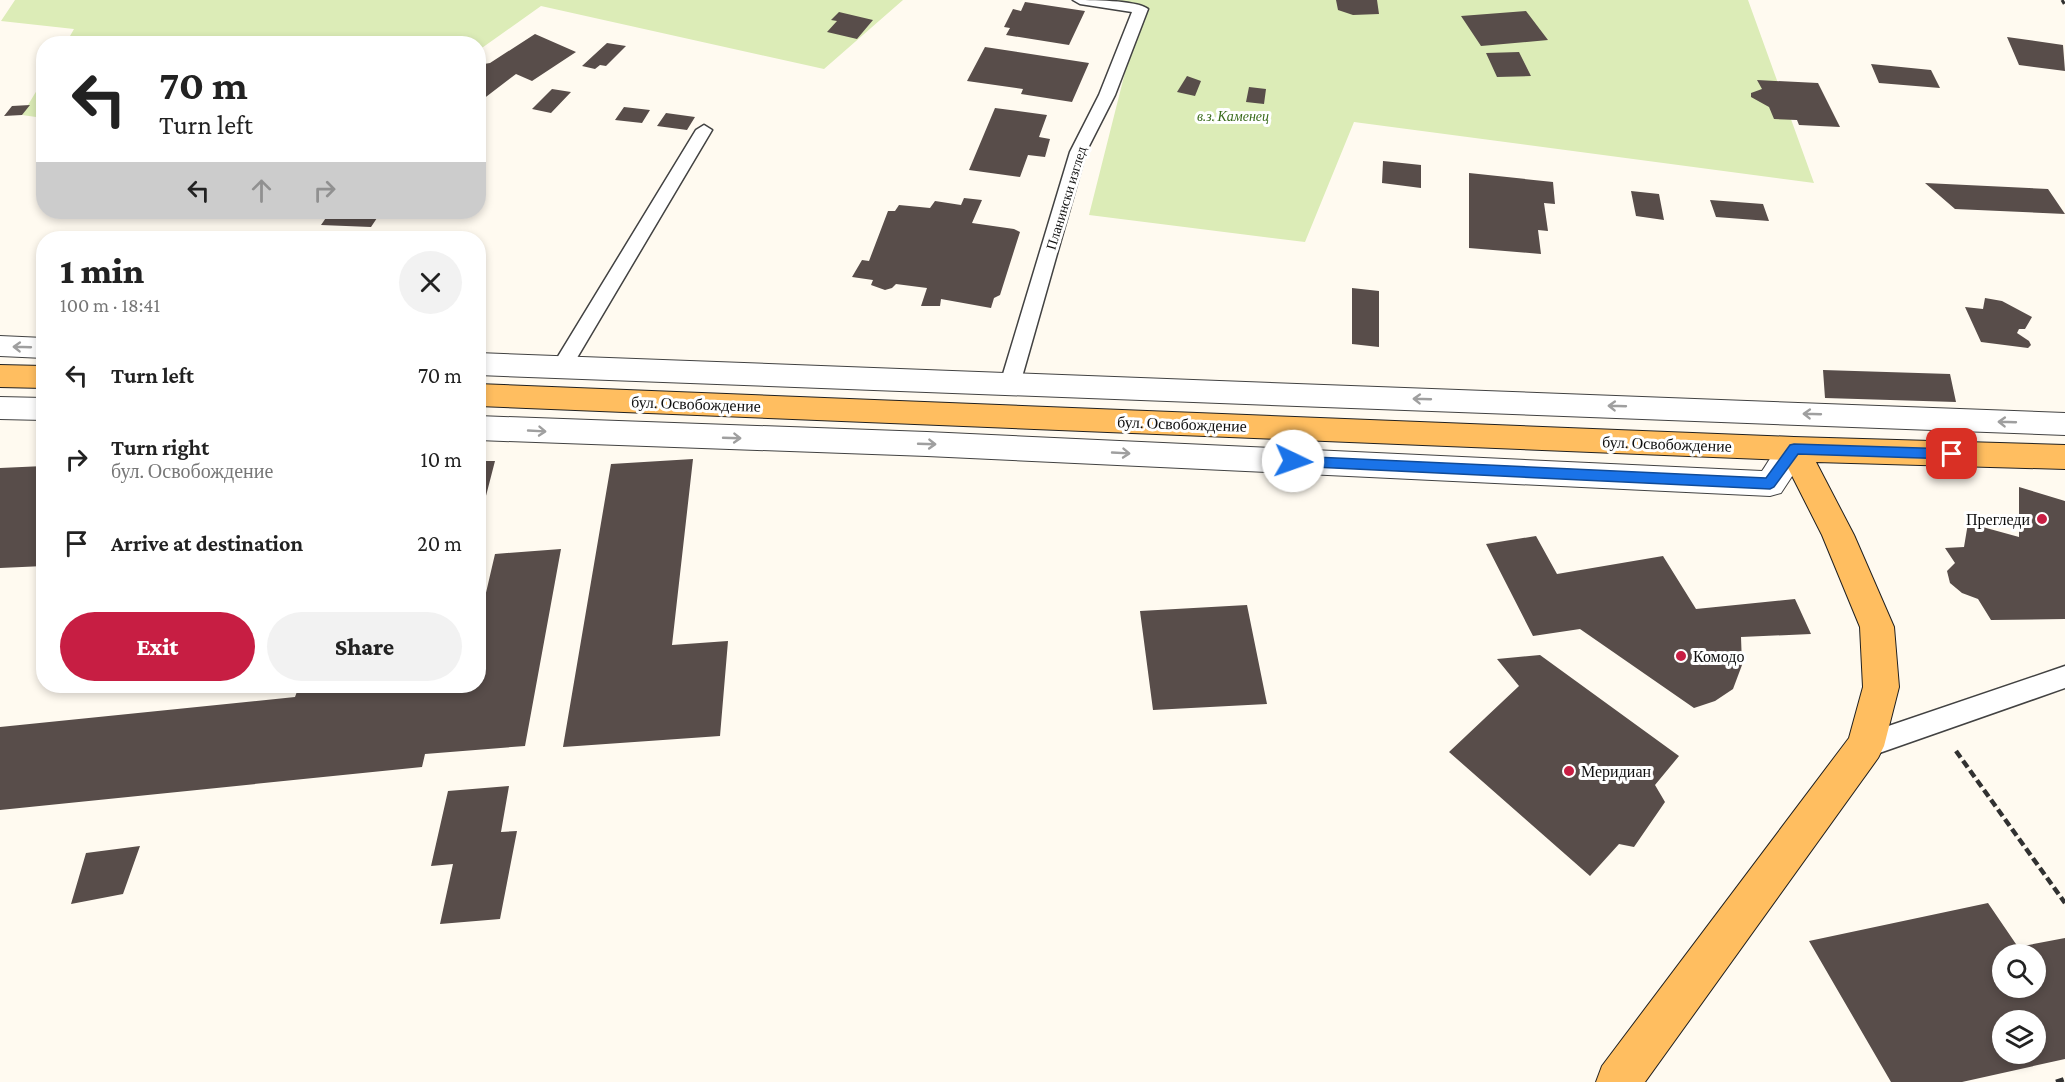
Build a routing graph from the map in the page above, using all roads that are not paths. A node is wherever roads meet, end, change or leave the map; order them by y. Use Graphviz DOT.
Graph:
graph roads {
  1 [pos="1080,0"];
  2 [pos="704,130"];
  3 [pos="0,346"];
  4 [pos="36,348"];
  5 [pos="486,364"];
  6 [pos="561,368"];
  7 [pos="0,376"];
  8 [pos="36,378"];
  9 [pos="1010,384"];
  10 [pos="486,395"];
  11 [pos="0,408"];
  12 [pos="36,409"];
  13 [pos="2065,424"];
  14 [pos="486,428"];
  15 [pos="1794,449"];
  16 [pos="2065,457"];
  17 [pos="2065,677"];
  18 [pos="1865,746"];
  19 [pos="1618,1082"];
  1 -- 9 [label="lane, Планински изглед"];
  2 -- 6 [label="lane"];
  4 -- 3 [label="street, one-way"];
  5 -- 6 [label="street"];
  6 -- 9 [label="street"];
  7 -- 8 [label="main road"];
  13 -- 9 [label="street, one-way"];
  10 -- 15 [label="main road, бул. Освобождение"];
  11 -- 12 [label="street"];
  14 -- 15 [label="street, one-way"];
  15 -- 16 [label="main road, бул. Освобождение"];
  15 -- 18 [label="main road"];
  17 -- 18 [label="lane"];
  18 -- 19 [label="main road"];
}
